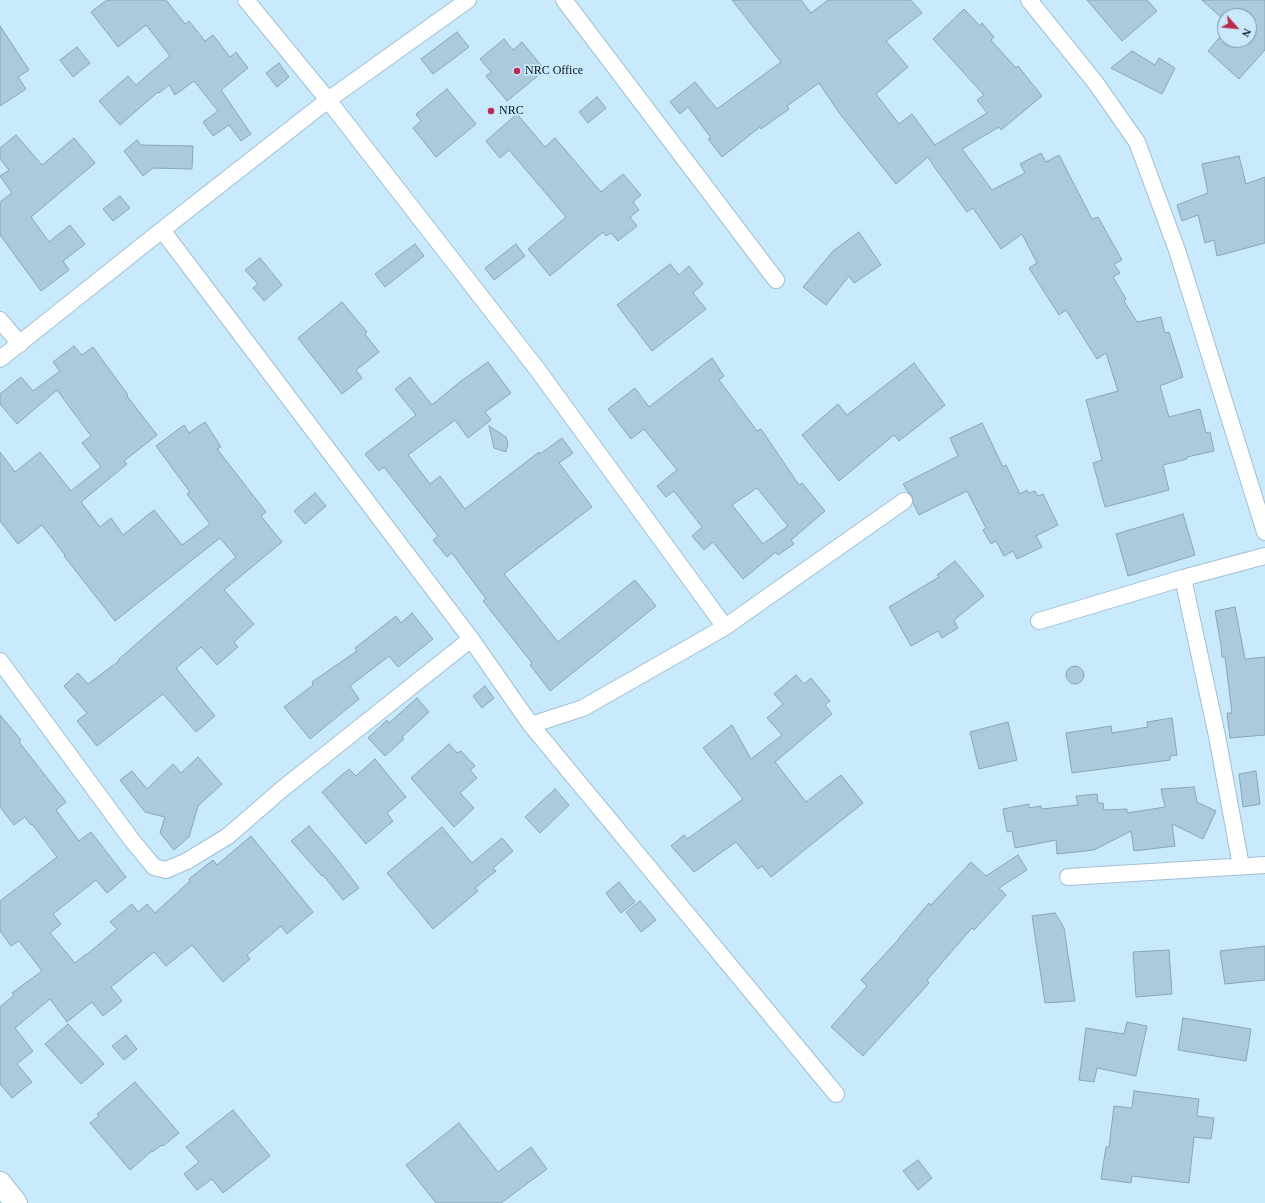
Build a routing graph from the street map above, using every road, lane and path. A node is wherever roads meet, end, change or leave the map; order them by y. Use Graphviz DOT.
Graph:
graph roads {
  1 [pos="246,0"];
  2 [pos="468,0"];
  3 [pos="564,0"];
  4 [pos="1029,0"];
  5 [pos="328,100"];
  6 [pos="162,230"];
  7 [pos="776,280"];
  8 [pos="0,320"];
  9 [pos="20,344"];
  10 [pos="0,359"];
  11 [pos="904,501"];
  12 [pos="1265,532"];
  13 [pos="1265,556"];
  14 [pos="1183,578"];
  15 [pos="1039,621"];
  16 [pos="725,627"];
  17 [pos="471,639"];
  18 [pos="0,662"];
  19 [pos="531,725"];
  20 [pos="1241,866"];
  21 [pos="1265,866"];
  22 [pos="1068,877"];
  23 [pos="836,1094"];
  24 [pos="0,1183"];
  25 [pos="16,1203"];
  1 -- 5 [label="street"];
  2 -- 5 [label="street"];
  3 -- 7 [label="street"];
  4 -- 12 [label="street"];
  5 -- 6 [label="street"];
  5 -- 16 [label="street"];
  6 -- 9 [label="street"];
  6 -- 17 [label="street"];
  8 -- 9 [label="street"];
  9 -- 10 [label="street"];
  11 -- 16 [label="street"];
  13 -- 14 [label="street"];
  14 -- 15 [label="street"];
  14 -- 20 [label="street"];
  16 -- 19 [label="street"];
  17 -- 18 [label="street"];
  17 -- 19 [label="street"];
  19 -- 23 [label="street"];
  20 -- 21 [label="street"];
  20 -- 22 [label="street"];
  24 -- 25 [label="main road"];
}
